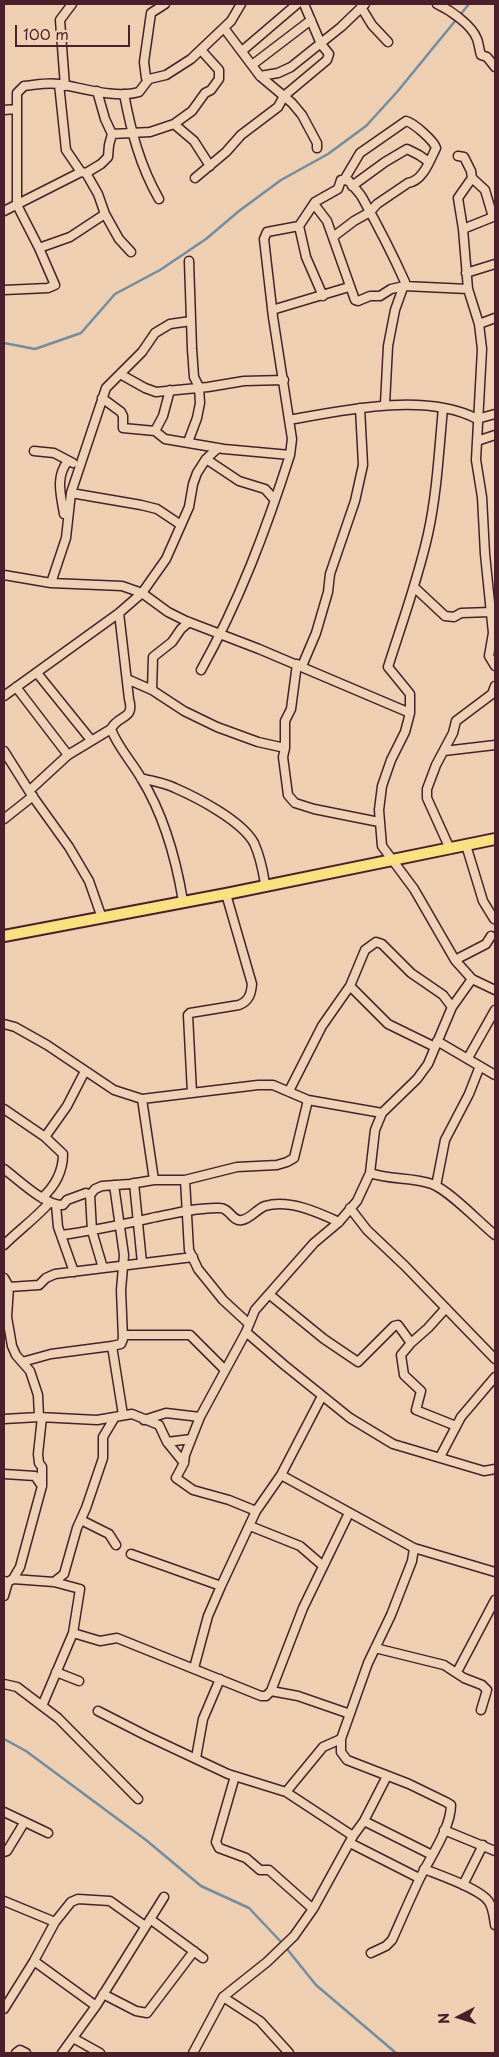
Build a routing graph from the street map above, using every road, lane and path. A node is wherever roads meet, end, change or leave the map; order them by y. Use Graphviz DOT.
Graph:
graph roads {
  1 [pos="72,4"];
  2 [pos="165,4"];
  3 [pos="241,4"];
  4 [pos="297,4"];
  5 [pos="304,4"];
  6 [pos="437,4"];
  7 [pos="363,5"];
  8 [pos="448,7"];
  9 [pos="311,20"];
  10 [pos="224,28"];
  11 [pos="388,42"];
  12 [pos="321,44"];
  13 [pos="201,50"];
  14 [pos="242,51"];
  15 [pos="252,65"];
  16 [pos="495,67"];
  17 [pos="260,76"];
  18 [pos="149,79"];
  19 [pos="62,85"];
  20 [pos="97,91"];
  21 [pos="124,94"];
  22 [pos="284,96"];
  23 [pos="16,109"];
  24 [pos="4,110"];
  25 [pos="174,124"];
  26 [pos="131,132"];
  27 [pos="112,134"];
  28 [pos="317,148"];
  29 [pos="458,156"];
  30 [pos="429,162"];
  31 [pos="210,166"];
  32 [pos="83,172"];
  33 [pos="195,178"];
  34 [pos="472,178"];
  35 [pos="344,180"];
  36 [pos="352,186"];
  37 [pos="159,199"];
  38 [pos="314,204"];
  39 [pos="17,205"];
  40 [pos="4,211"];
  41 [pos="370,212"];
  42 [pos="105,214"];
  43 [pos="300,226"];
  44 [pos="463,229"];
  45 [pos="333,237"];
  46 [pos="39,248"];
  47 [pos="131,252"];
  48 [pos="189,260"];
  49 [pos="495,264"];
  50 [pos="466,273"];
  51 [pos="404,286"];
  52 [pos="349,287"];
  53 [pos="468,289"];
  54 [pos="4,290"];
  55 [pos="323,296"];
  56 [pos="272,310"];
  57 [pos="495,318"];
  58 [pos="191,322"];
  59 [pos="479,324"];
  60 [pos="120,374"];
  61 [pos="284,380"];
  62 [pos="199,387"];
  63 [pos="170,390"];
  64 [pos="102,398"];
  65 [pos="385,404"];
  66 [pos="360,408"];
  67 [pos="443,408"];
  68 [pos="495,414"];
  69 [pos="477,419"];
  70 [pos="289,420"];
  71 [pos="155,431"];
  72 [pos="495,435"];
  73 [pos="477,441"];
  74 [pos="188,442"];
  75 [pos="218,448"];
  76 [pos="34,451"];
  77 [pos="290,455"];
  78 [pos="206,459"];
  79 [pos="68,461"];
  80 [pos="79,465"];
  81 [pos="70,493"];
  82 [pos="274,499"];
  83 [pos="66,524"];
  84 [pos="181,525"];
  85 [pos="4,574"];
  86 [pos="51,583"];
  87 [pos="414,587"];
  88 [pos="142,593"];
  89 [pos="119,612"];
  90 [pos="491,612"];
  91 [pos="189,622"];
  92 [pos="221,634"];
  93 [pos="300,665"];
  94 [pos="495,666"];
  95 [pos="201,670"];
  96 [pos="37,673"];
  97 [pos="127,679"];
  98 [pos="495,686"];
  99 [pos="16,687"];
  100 [pos="152,690"];
  101 [pos="4,696"];
  102 [pos="410,713"];
  103 [pos="111,729"];
  104 [pos="91,740"];
  105 [pos="495,746"];
  106 [pos="285,748"];
  107 [pos="4,751"];
  108 [pos="444,751"];
  109 [pos="68,755"];
  110 [pos="142,778"];
  111 [pos="156,782"];
  112 [pos="31,793"];
  113 [pos="150,794"];
  114 [pos="4,818"];
  115 [pos="379,822"];
  116 [pos="495,839"];
  117 [pos="466,845"];
  118 [pos="450,849"];
  119 [pos="391,861"];
  120 [pos="265,884"];
  121 [pos="226,894"];
  122 [pos="183,901"];
  123 [pos="102,918"];
  124 [pos="494,919"];
  125 [pos="4,936"];
  126 [pos="491,936"];
  127 [pos="455,960"];
  128 [pos="472,979"];
  129 [pos="350,986"];
  130 [pos="495,990"];
  131 [pos="452,1007"];
  132 [pos="495,1010"];
  133 [pos="4,1024"];
  134 [pos="436,1044"];
  135 [pos="468,1058"];
  136 [pos="480,1066"];
  137 [pos="85,1071"];
  138 [pos="495,1075"];
  139 [pos="289,1091"];
  140 [pos="192,1093"];
  141 [pos="142,1099"];
  142 [pos="308,1100"];
  143 [pos="4,1109"];
  144 [pos="382,1113"];
  145 [pos="45,1137"];
  146 [pos="4,1169"];
  147 [pos="370,1173"];
  148 [pos="154,1180"];
  149 [pos="184,1180"];
  150 [pos="134,1184"];
  151 [pos="114,1185"];
  152 [pos="436,1186"];
  153 [pos="90,1196"];
  154 [pos="42,1198"];
  155 [pos="53,1204"];
  156 [pos="350,1208"];
  157 [pos="186,1211"];
  158 [pos="138,1221"];
  159 [pos="339,1222"];
  160 [pos="121,1225"];
  161 [pos="92,1231"];
  162 [pos="62,1235"];
  163 [pos="495,1235"];
  164 [pos="4,1245"];
  165 [pos="192,1257"];
  166 [pos="142,1263"];
  167 [pos="124,1265"];
  168 [pos="103,1268"];
  169 [pos="74,1272"];
  170 [pos="4,1278"];
  171 [pos="9,1287"];
  172 [pos="270,1295"];
  173 [pos="446,1308"];
  174 [pos="5,1313"];
  175 [pos="248,1322"];
  176 [pos="246,1332"];
  177 [pos="123,1335"];
  178 [pos="411,1343"];
  179 [pos="112,1346"];
  180 [pos="495,1359"];
  181 [pos="22,1362"];
  182 [pos="226,1370"];
  183 [pos="495,1377"];
  184 [pos="322,1396"];
  185 [pos="119,1416"];
  186 [pos="41,1417"];
  187 [pos="200,1417"];
  188 [pos="4,1419"];
  189 [pos="144,1420"];
  190 [pos="456,1426"];
  191 [pos="191,1439"];
  192 [pos="167,1442"];
  193 [pos="440,1457"];
  194 [pos="184,1463"];
  195 [pos="495,1469"];
  196 [pos="4,1474"];
  197 [pos="281,1475"];
  198 [pos="42,1486"];
  199 [pos="256,1511"];
  200 [pos="349,1513"];
  201 [pos="81,1520"];
  202 [pos="250,1526"];
  203 [pos="116,1545"];
  204 [pos="414,1548"];
  205 [pos="131,1554"];
  206 [pos="322,1565"];
  207 [pos="495,1572"];
  208 [pos="64,1574"];
  209 [pos="8,1580"];
  210 [pos="54,1582"];
  211 [pos="70,1586"];
  212 [pos="221,1586"];
  213 [pos="4,1596"];
  214 [pos="495,1600"];
  215 [pos="73,1633"];
  216 [pos="375,1648"];
  217 [pos="194,1668"];
  218 [pos="56,1672"];
  219 [pos="456,1672"];
  220 [pos="220,1679"];
  221 [pos="79,1681"];
  222 [pos="4,1684"];
  223 [pos="271,1691"];
  224 [pos="42,1706"];
  225 [pos="481,1710"];
  226 [pos="98,1711"];
  227 [pos="350,1714"];
  228 [pos="341,1738"];
  229 [pos="196,1758"];
  230 [pos="235,1776"];
  231 [pos="387,1776"];
  232 [pos="286,1792"];
  233 [pos="138,1799"];
  234 [pos="4,1812"];
  235 [pos="364,1821"];
  236 [pos="24,1823"];
  237 [pos="444,1830"];
  238 [pos="48,1833"];
  239 [pos="351,1840"];
  240 [pos="483,1845"];
  241 [pos="495,1851"];
  242 [pos="4,1852"];
  243 [pos="432,1855"];
  244 [pos="424,1869"];
  245 [pos="419,1878"];
  246 [pos="463,1885"];
  247 [pos="164,1897"];
  248 [pos="4,1901"];
  249 [pos="313,1909"];
  250 [pos="55,1922"];
  251 [pos="147,1922"];
  252 [pos="495,1925"];
  253 [pos="194,1951"];
  254 [pos="371,1953"];
  255 [pos="203,1958"];
  256 [pos="34,1961"];
  257 [pos="103,1994"];
  258 [pos="223,1997"];
  259 [pos="6,1998"];
  260 [pos="96,2006"];
  261 [pos="4,2009"];
  262 [pos="72,2038"];
  263 [pos="16,2053"];
  264 [pos="26,2053"];
  265 [pos="62,2053"];
  266 [pos="100,2053"];
  267 [pos="193,2053"];
  268 [pos="289,2053"];
  1 -- 19 [label="street"];
  2 -- 18 [label="street"];
  3 -- 10 [label="street"];
  4 -- 14 [label="street"];
  5 -- 9 [label="street"];
  6 -- 8 [label="street"];
  7 -- 11 [label="street"];
  7 -- 12 [label="street"];
  8 -- 16 [label="street"];
  9 -- 12 [label="street"];
  9 -- 15 [label="street"];
  10 -- 13 [label="street"];
  10 -- 14 [label="street"];
  12 -- 17 [label="street"];
  12 -- 22 [label="street"];
  13 -- 18 [label="street"];
  13 -- 25 [label="street"];
  14 -- 15 [label="street"];
  15 -- 17 [label="street"];
  17 -- 22 [label="street"];
  18 -- 21 [label="street"];
  19 -- 20 [label="street"];
  19 -- 23 [label="street"];
  19 -- 32 [label="street"];
  20 -- 21 [label="street"];
  20 -- 27 [label="street"];
  21 -- 26 [label="street"];
  22 -- 28 [label="street"];
  22 -- 31 [label="street"];
  23 -- 24 [label="street"];
  23 -- 39 [label="street"];
  25 -- 26 [label="street"];
  25 -- 31 [label="street"];
  26 -- 27 [label="street"];
  26 -- 37 [label="street"];
  27 -- 32 [label="street"];
  29 -- 34 [label="street"];
  30 -- 35 [label="street"];
  30 -- 36 [label="street"];
  30 -- 41 [label="street"];
  31 -- 33 [label="street"];
  32 -- 39 [label="street"];
  32 -- 42 [label="street"];
  34 -- 44 [label="street"];
  34 -- 44 [label="street"];
  35 -- 36 [label="street"];
  35 -- 38 [label="street"];
  36 -- 41 [label="street"];
  38 -- 43 [label="street"];
  38 -- 45 [label="street"];
  39 -- 40 [label="street"];
  39 -- 46 [label="street"];
  41 -- 45 [label="street"];
  41 -- 51 [label="street"];
  42 -- 46 [label="street"];
  42 -- 47 [label="street"];
  43 -- 55 [label="street"];
  43 -- 56 [label="street"];
  44 -- 50 [label="street"];
  45 -- 52 [label="street"];
  46 -- 54 [label="street"];
  48 -- 58 [label="street"];
  49 -- 50 [label="street"];
  50 -- 53 [label="street"];
  51 -- 52 [label="street"];
  51 -- 53 [label="street"];
  51 -- 65 [label="street"];
  52 -- 55 [label="street"];
  53 -- 59 [label="street"];
  55 -- 56 [label="street"];
  56 -- 61 [label="street"];
  57 -- 59 [label="street"];
  58 -- 60 [label="street"];
  58 -- 62 [label="street"];
  59 -- 69 [label="street"];
  60 -- 63 [label="street"];
  60 -- 64 [label="street"];
  61 -- 62 [label="street"];
  61 -- 70 [label="street"];
  62 -- 63 [label="street"];
  62 -- 74 [label="street"];
  63 -- 71 [label="street"];
  64 -- 71 [label="street"];
  64 -- 80 [label="street"];
  65 -- 66 [label="street"];
  65 -- 67 [label="street"];
  66 -- 70 [label="street"];
  66 -- 93 [label="street"];
  67 -- 69 [label="street"];
  67 -- 87 [label="street"];
  68 -- 69 [label="street"];
  69 -- 73 [label="street"];
  70 -- 77 [label="street"];
  71 -- 74 [label="street"];
  72 -- 73 [label="street"];
  73 -- 90 [label="street"];
  74 -- 75 [label="street"];
  75 -- 77 [label="street"];
  75 -- 78 [label="street"];
  76 -- 79 [label="street"];
  77 -- 82 [label="street"];
  78 -- 82 [label="street"];
  78 -- 84 [label="street"];
  79 -- 80 [label="street"];
  79 -- 83 [label="street"];
  80 -- 81 [label="street"];
  81 -- 83 [label="street"];
  81 -- 84 [label="street"];
  82 -- 92 [label="street"];
  83 -- 86 [label="street"];
  84 -- 88 [label="street"];
  85 -- 86 [label="street"];
  86 -- 88 [label="street"];
  87 -- 90 [label="street"];
  87 -- 102 [label="street"];
  88 -- 89 [label="street"];
  88 -- 91 [label="street"];
  89 -- 96 [label="street"];
  89 -- 97 [label="street"];
  90 -- 94 [label="street"];
  91 -- 92 [label="street"];
  91 -- 100 [label="street"];
  92 -- 93 [label="street"];
  92 -- 95 [label="street"];
  93 -- 102 [label="street"];
  93 -- 106 [label="street"];
  96 -- 99 [label="street"];
  96 -- 104 [label="street"];
  97 -- 100 [label="street"];
  97 -- 103 [label="street"];
  98 -- 108 [label="street"];
  99 -- 101 [label="street"];
  99 -- 109 [label="street"];
  100 -- 106 [label="street"];
  102 -- 115 [label="street"];
  103 -- 104 [label="street"];
  103 -- 110 [label="street"];
  104 -- 109 [label="street"];
  105 -- 108 [label="street"];
  106 -- 115 [label="street"];
  107 -- 112 [label="street"];
  108 -- 118 [label="street"];
  109 -- 112 [label="street"];
  110 -- 111 [label="street"];
  110 -- 113 [label="street"];
  111 -- 113 [label="street"];
  111 -- 120 [label="street"];
  112 -- 114 [label="street"];
  112 -- 123 [label="street"];
  113 -- 122 [label="street"];
  115 -- 119 [label="street"];
  116 -- 117 [label="main road"];
  117 -- 118 [label="main road"];
  117 -- 124 [label="street"];
  118 -- 119 [label="main road"];
  119 -- 120 [label="main road"];
  119 -- 127 [label="street"];
  120 -- 121 [label="main road"];
  121 -- 122 [label="main road"];
  121 -- 140 [label="street"];
  122 -- 123 [label="main road"];
  123 -- 125 [label="main road"];
  126 -- 127 [label="street"];
  127 -- 128 [label="street"];
  128 -- 130 [label="street"];
  128 -- 131 [label="street"];
  129 -- 131 [label="street"];
  129 -- 134 [label="street"];
  129 -- 139 [label="street"];
  131 -- 134 [label="street"];
  132 -- 135 [label="street"];
  133 -- 137 [label="street"];
  134 -- 135 [label="street"];
  134 -- 144 [label="street"];
  135 -- 136 [label="street"];
  136 -- 138 [label="street"];
  136 -- 152 [label="street"];
  137 -- 141 [label="street"];
  137 -- 145 [label="street"];
  139 -- 140 [label="street"];
  139 -- 142 [label="street"];
  140 -- 141 [label="street"];
  141 -- 148 [label="street"];
  142 -- 144 [label="street"];
  142 -- 149 [label="street"];
  143 -- 145 [label="street"];
  144 -- 147 [label="street"];
  145 -- 154 [label="street"];
  146 -- 154 [label="street"];
  147 -- 152 [label="street"];
  147 -- 156 [label="street"];
  148 -- 149 [label="street"];
  148 -- 150 [label="street"];
  149 -- 157 [label="street"];
  150 -- 151 [label="street"];
  150 -- 158 [label="street"];
  151 -- 153 [label="street"];
  151 -- 160 [label="street"];
  152 -- 163 [label="street"];
  153 -- 155 [label="street"];
  153 -- 161 [label="street"];
  154 -- 155 [label="street"];
  155 -- 162 [label="street"];
  155 -- 164 [label="street"];
  156 -- 159 [label="street"];
  156 -- 173 [label="street"];
  157 -- 158 [label="street"];
  157 -- 159 [label="street"];
  157 -- 165 [label="street"];
  158 -- 160 [label="street"];
  158 -- 166 [label="street"];
  159 -- 172 [label="street"];
  160 -- 161 [label="street"];
  160 -- 167 [label="street"];
  161 -- 162 [label="street"];
  161 -- 168 [label="street"];
  162 -- 169 [label="street"];
  165 -- 166 [label="street"];
  165 -- 175 [label="street"];
  166 -- 167 [label="street"];
  167 -- 168 [label="street"];
  167 -- 177 [label="street"];
  168 -- 169 [label="street"];
  169 -- 171 [label="street"];
  170 -- 171 [label="street"];
  171 -- 174 [label="street"];
  172 -- 175 [label="street"];
  172 -- 178 [label="street"];
  173 -- 178 [label="street"];
  173 -- 180 [label="street"];
  174 -- 181 [label="street"];
  175 -- 176 [label="street"];
  176 -- 182 [label="street"];
  176 -- 184 [label="street"];
  177 -- 179 [label="street"];
  177 -- 182 [label="street"];
  178 -- 190 [label="street"];
  179 -- 181 [label="street"];
  179 -- 185 [label="street"];
  181 -- 186 [label="street"];
  182 -- 187 [label="street"];
  183 -- 190 [label="street"];
  184 -- 193 [label="street"];
  184 -- 197 [label="street"];
  185 -- 186 [label="street"];
  185 -- 189 [label="street"];
  185 -- 201 [label="street"];
  186 -- 188 [label="street"];
  186 -- 198 [label="street"];
  187 -- 189 [label="street"];
  187 -- 191 [label="street"];
  189 -- 192 [label="street"];
  190 -- 193 [label="street"];
  191 -- 192 [label="street"];
  191 -- 194 [label="street"];
  192 -- 194 [label="street"];
  193 -- 195 [label="street"];
  194 -- 199 [label="street"];
  196 -- 198 [label="street"];
  197 -- 199 [label="street"];
  197 -- 200 [label="street"];
  198 -- 209 [label="street"];
  199 -- 202 [label="street"];
  200 -- 204 [label="street"];
  200 -- 206 [label="street"];
  201 -- 203 [label="street"];
  201 -- 208 [label="street"];
  202 -- 206 [label="street"];
  202 -- 212 [label="street"];
  204 -- 207 [label="street"];
  204 -- 216 [label="street"];
  205 -- 212 [label="street"];
  206 -- 223 [label="street"];
  208 -- 210 [label="street"];
  208 -- 211 [label="street"];
  209 -- 210 [label="street"];
  209 -- 213 [label="street"];
  210 -- 211 [label="street"];
  211 -- 215 [label="street"];
  212 -- 217 [label="street"];
  214 -- 219 [label="street"];
  215 -- 217 [label="street"];
  215 -- 218 [label="street"];
  216 -- 219 [label="street"];
  216 -- 227 [label="street"];
  217 -- 220 [label="street"];
  218 -- 221 [label="street"];
  218 -- 224 [label="street"];
  219 -- 225 [label="street"];
  220 -- 223 [label="street"];
  220 -- 229 [label="street"];
  222 -- 224 [label="street"];
  223 -- 227 [label="street"];
  224 -- 233 [label="street"];
  226 -- 229 [label="street"];
  227 -- 228 [label="street"];
  228 -- 231 [label="street"];
  228 -- 232 [label="street"];
  229 -- 230 [label="street"];
  230 -- 232 [label="street"];
  230 -- 249 [label="street"];
  231 -- 235 [label="street"];
  231 -- 237 [label="street"];
  232 -- 239 [label="street"];
  234 -- 236 [label="street"];
  235 -- 239 [label="street"];
  235 -- 243 [label="street"];
  236 -- 238 [label="street"];
  236 -- 242 [label="street"];
  237 -- 240 [label="street"];
  237 -- 243 [label="street"];
  239 -- 245 [label="street"];
  239 -- 249 [label="street"];
  240 -- 241 [label="street"];
  240 -- 246 [label="street"];
  243 -- 244 [label="street"];
  244 -- 245 [label="street"];
  244 -- 246 [label="street"];
  245 -- 254 [label="street"];
  246 -- 252 [label="street"];
  247 -- 251 [label="street"];
  248 -- 250 [label="street"];
  249 -- 258 [label="street"];
  250 -- 251 [label="street"];
  250 -- 256 [label="street"];
  251 -- 253 [label="street"];
  251 -- 257 [label="street"];
  253 -- 255 [label="street"];
  253 -- 257 [label="street"];
  256 -- 259 [label="street"];
  256 -- 260 [label="street"];
  257 -- 260 [label="street"];
  258 -- 267 [label="street"];
  258 -- 268 [label="street"];
  259 -- 261 [label="street"];
  260 -- 262 [label="street"];
  262 -- 265 [label="street"];
  262 -- 266 [label="street"];
  263 -- 264 [label="street"];
}
